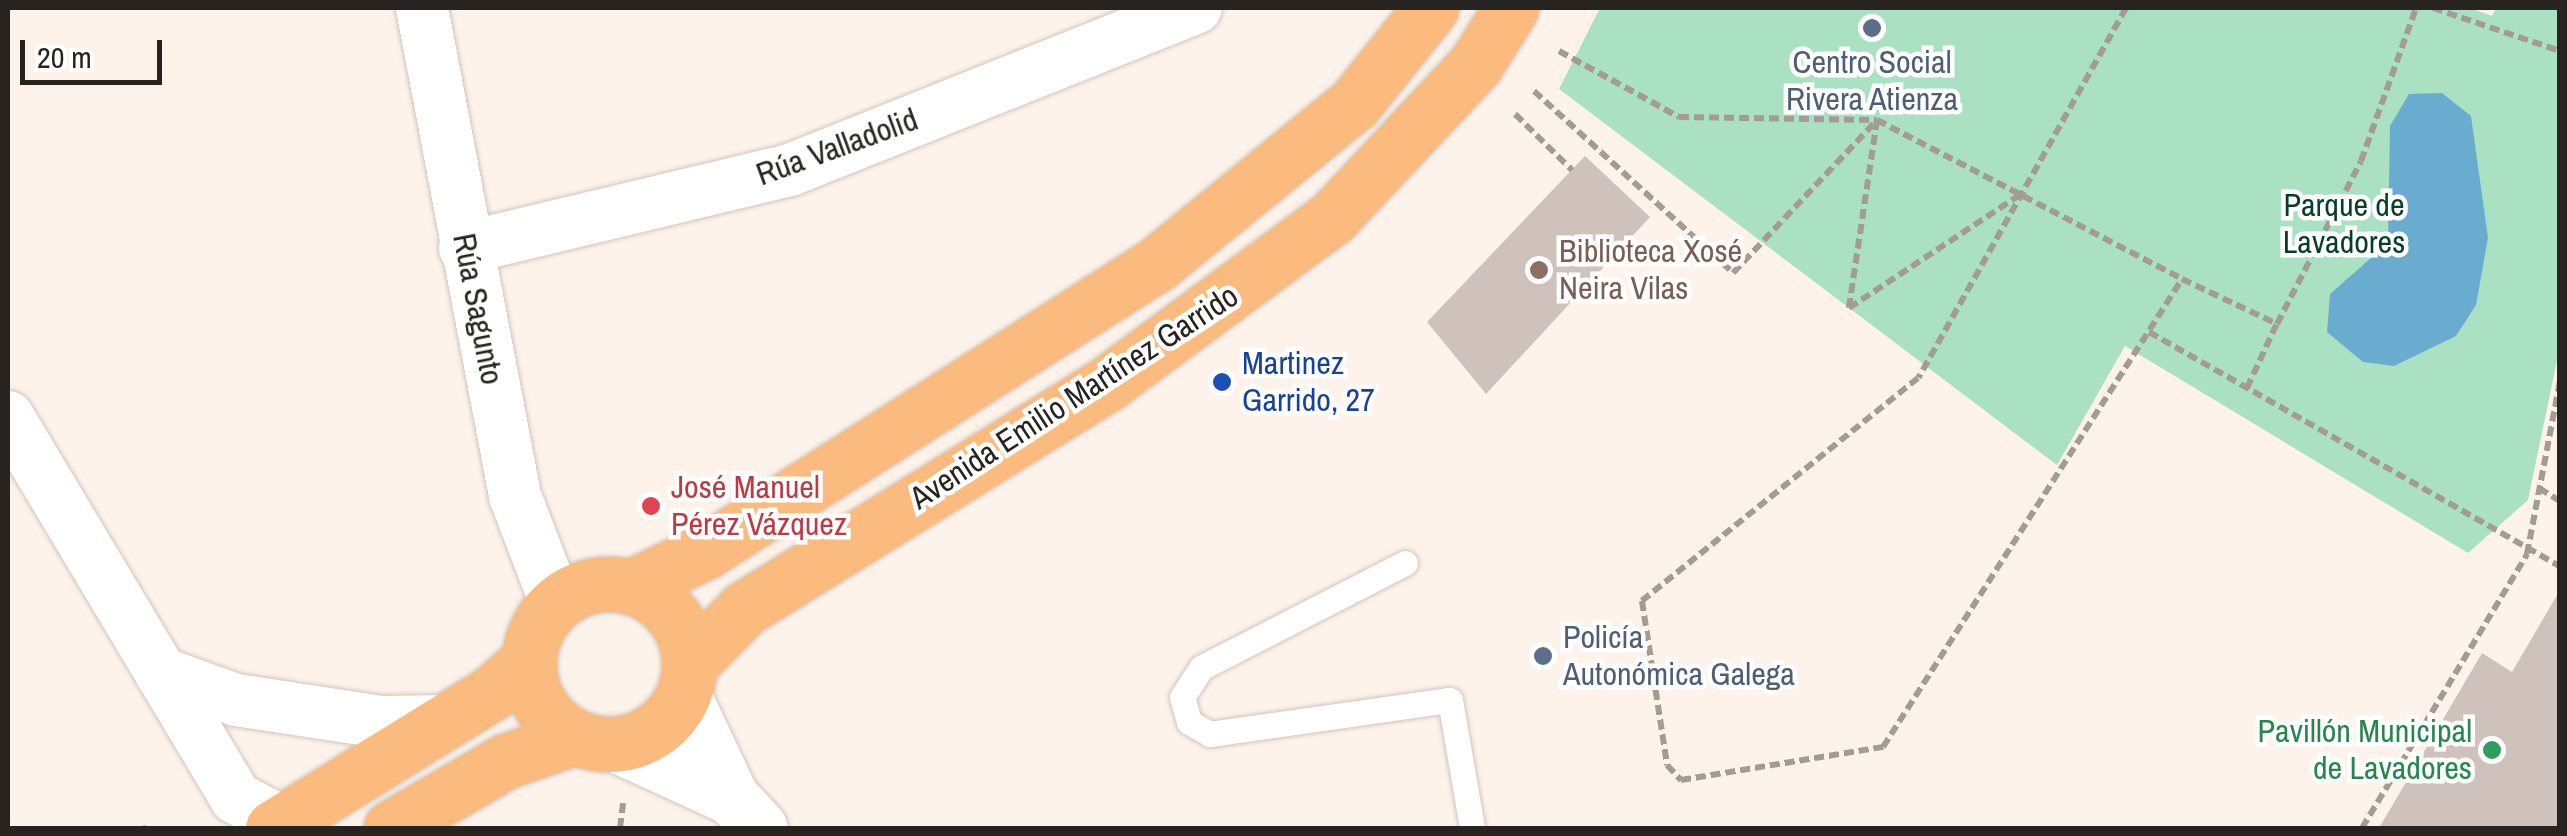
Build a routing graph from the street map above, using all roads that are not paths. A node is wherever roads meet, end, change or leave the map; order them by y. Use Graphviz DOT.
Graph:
graph roads {
  1 [pos="422,8"];
  2 [pos="1196,8"];
  3 [pos="1431,8"];
  4 [pos="1511,8"];
  5 [pos="465,248"];
  6 [pos="8,417"];
  7 [pos="1405,563"];
  8 [pos="631,587"];
  9 [pos="556,603"];
  10 [pos="528,660"];
  11 [pos="161,673"];
  12 [pos="686,680"];
  13 [pos="448,721"];
  14 [pos="595,740"];
  15 [pos="745,813"];
  16 [pos="264,821"];
  17 [pos="391,828"];
  18 [pos="1472,828"];
  1 -- 5 [label="street, Rúa Sagunto"];
  2 -- 5 [label="street, Rúa Valladolid"];
  3 -- 8 [label="main road, Avenida Emilio Martínez Garrido"];
  4 -- 12 [label="main road, Avenida Emilio Martínez Garrido"];
  5 -- 9 [label="street, Rúa Sagunto"];
  6 -- 11 [label="street"];
  7 -- 18 [label="lane"];
  8 -- 9 [label="main road"];
  8 -- 12 [label="main road"];
  9 -- 10 [label="main road"];
  10 -- 13 [label="main road"];
  10 -- 14 [label="main road"];
  11 -- 13 [label="street"];
  11 -- 16 [label="street"];
  12 -- 14 [label="main road"];
  12 -- 15 [label="street"];
  13 -- 16 [label="main road"];
  14 -- 15 [label="street"];
  14 -- 17 [label="main road"];
}
